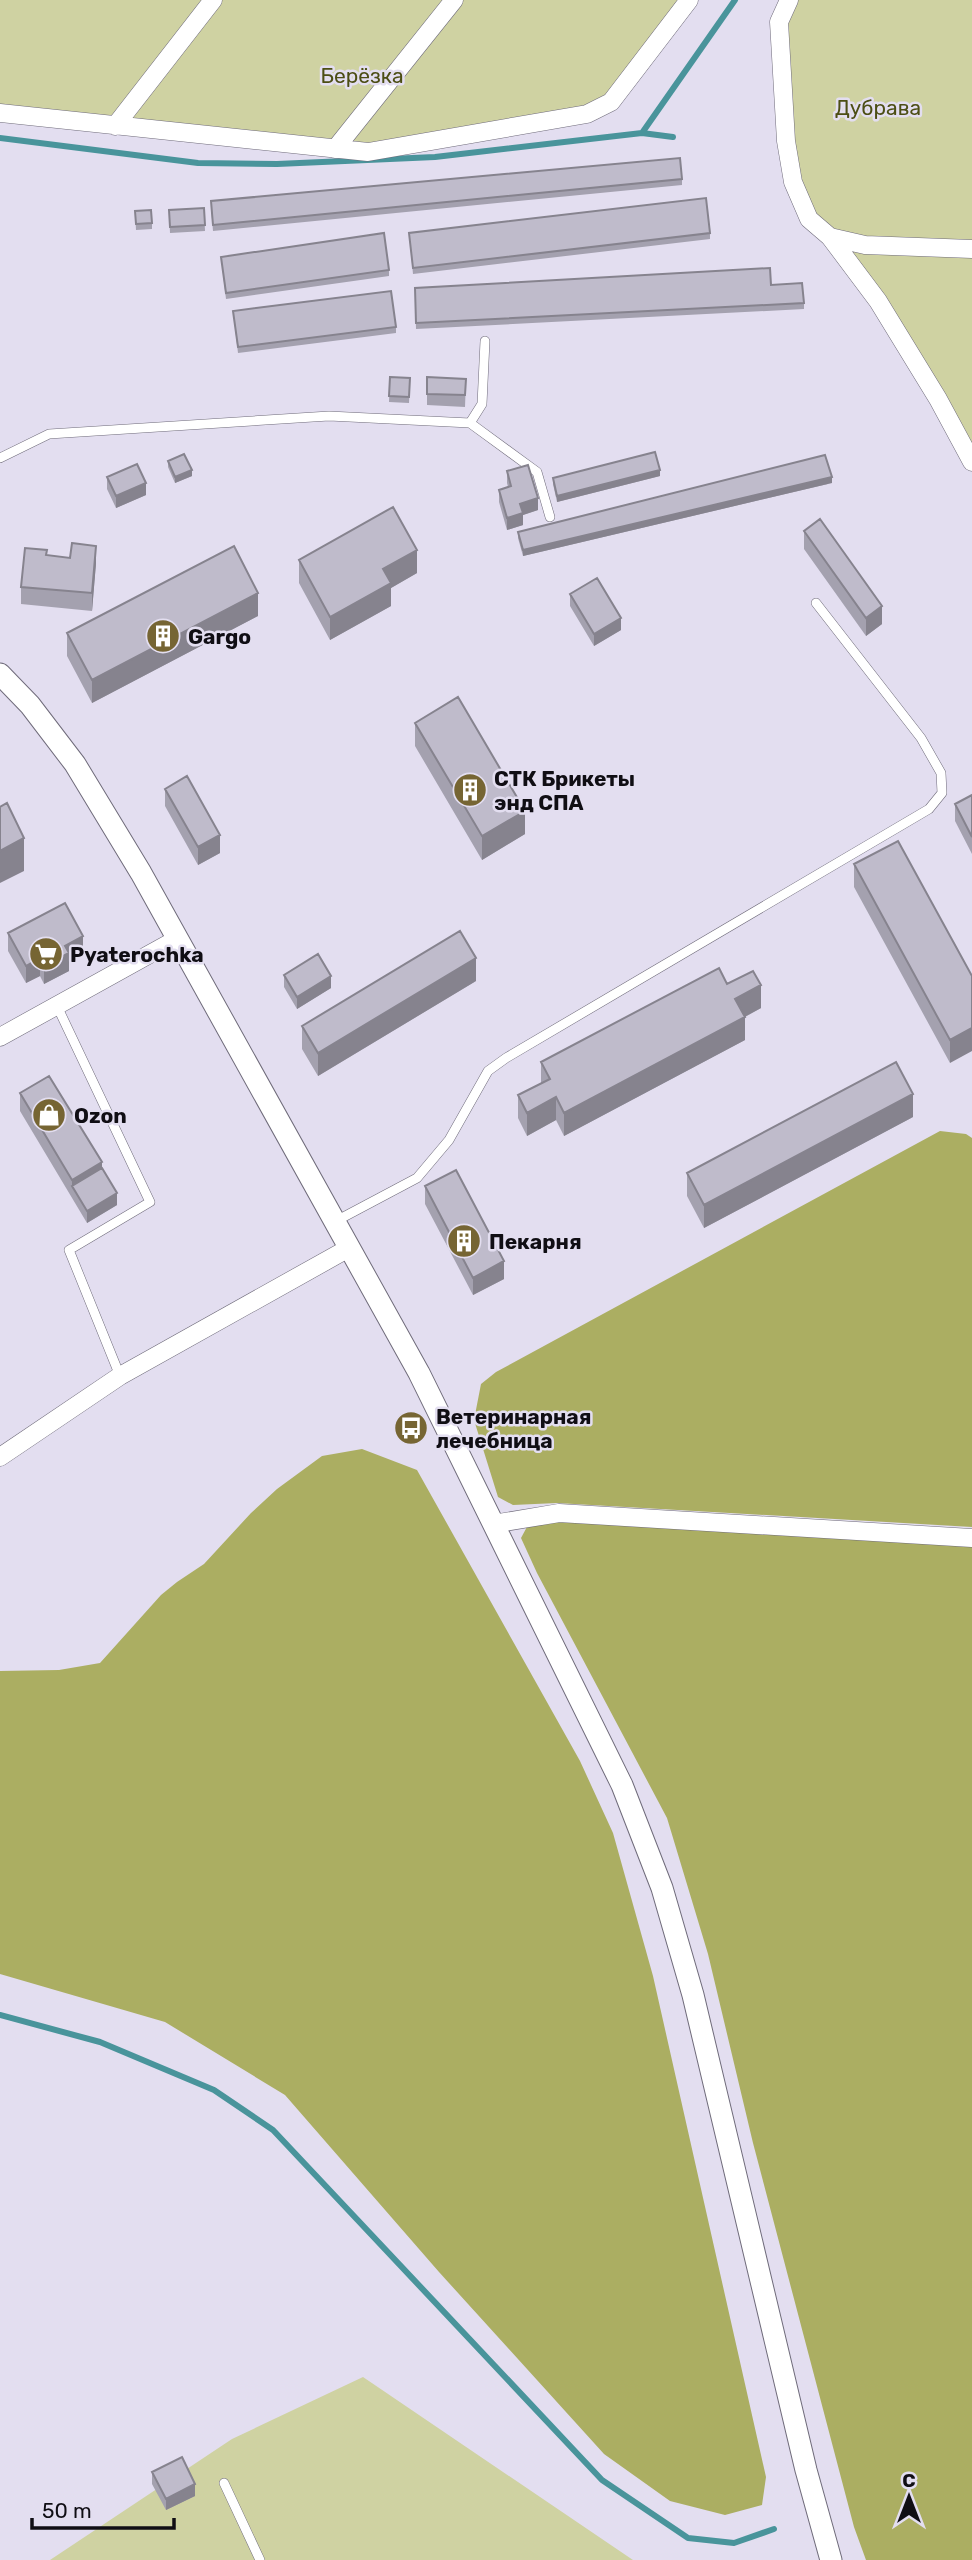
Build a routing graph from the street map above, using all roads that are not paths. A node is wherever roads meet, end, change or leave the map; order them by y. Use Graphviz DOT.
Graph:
graph roads {
  1 [pos="214,0"];
  2 [pos="454,0"];
  3 [pos="690,0"];
  4 [pos="789,0"];
  5 [pos="0,113"];
  6 [pos="115,126"];
  7 [pos="335,149"];
  8 [pos="831,237"];
  9 [pos="972,249"];
  10 [pos="485,341"];
  11 [pos="470,423"];
  12 [pos="0,458"];
  13 [pos="972,461"];
  14 [pos="550,517"];
  15 [pos="816,603"];
  16 [pos="0,674"];
  17 [pos="177,939"];
  18 [pos="57,1006"];
  19 [pos="0,1037"];
  20 [pos="335,1222"];
  21 [pos="349,1248"];
  22 [pos="120,1376"];
  23 [pos="0,1457"];
  24 [pos="493,1524"];
  25 [pos="972,1538"];
  26 [pos="224,2483"];
  27 [pos="260,2560"];
  28 [pos="831,2560"];
  1 -- 6 [label="street"];
  2 -- 7 [label="street"];
  3 -- 7 [label="street"];
  4 -- 8 [label="street"];
  5 -- 6 [label="street"];
  6 -- 7 [label="street"];
  8 -- 9 [label="street"];
  8 -- 13 [label="street"];
  10 -- 11 [label="lane"];
  11 -- 12 [label="lane"];
  11 -- 14 [label="lane"];
  15 -- 20 [label="lane"];
  16 -- 17 [label="street"];
  17 -- 18 [label="street"];
  17 -- 20 [label="street"];
  18 -- 19 [label="street"];
  18 -- 22 [label="lane"];
  20 -- 21 [label="street"];
  21 -- 22 [label="street"];
  21 -- 24 [label="street"];
  22 -- 23 [label="street"];
  24 -- 25 [label="street"];
  24 -- 28 [label="street"];
  26 -- 27 [label="lane"];
}
